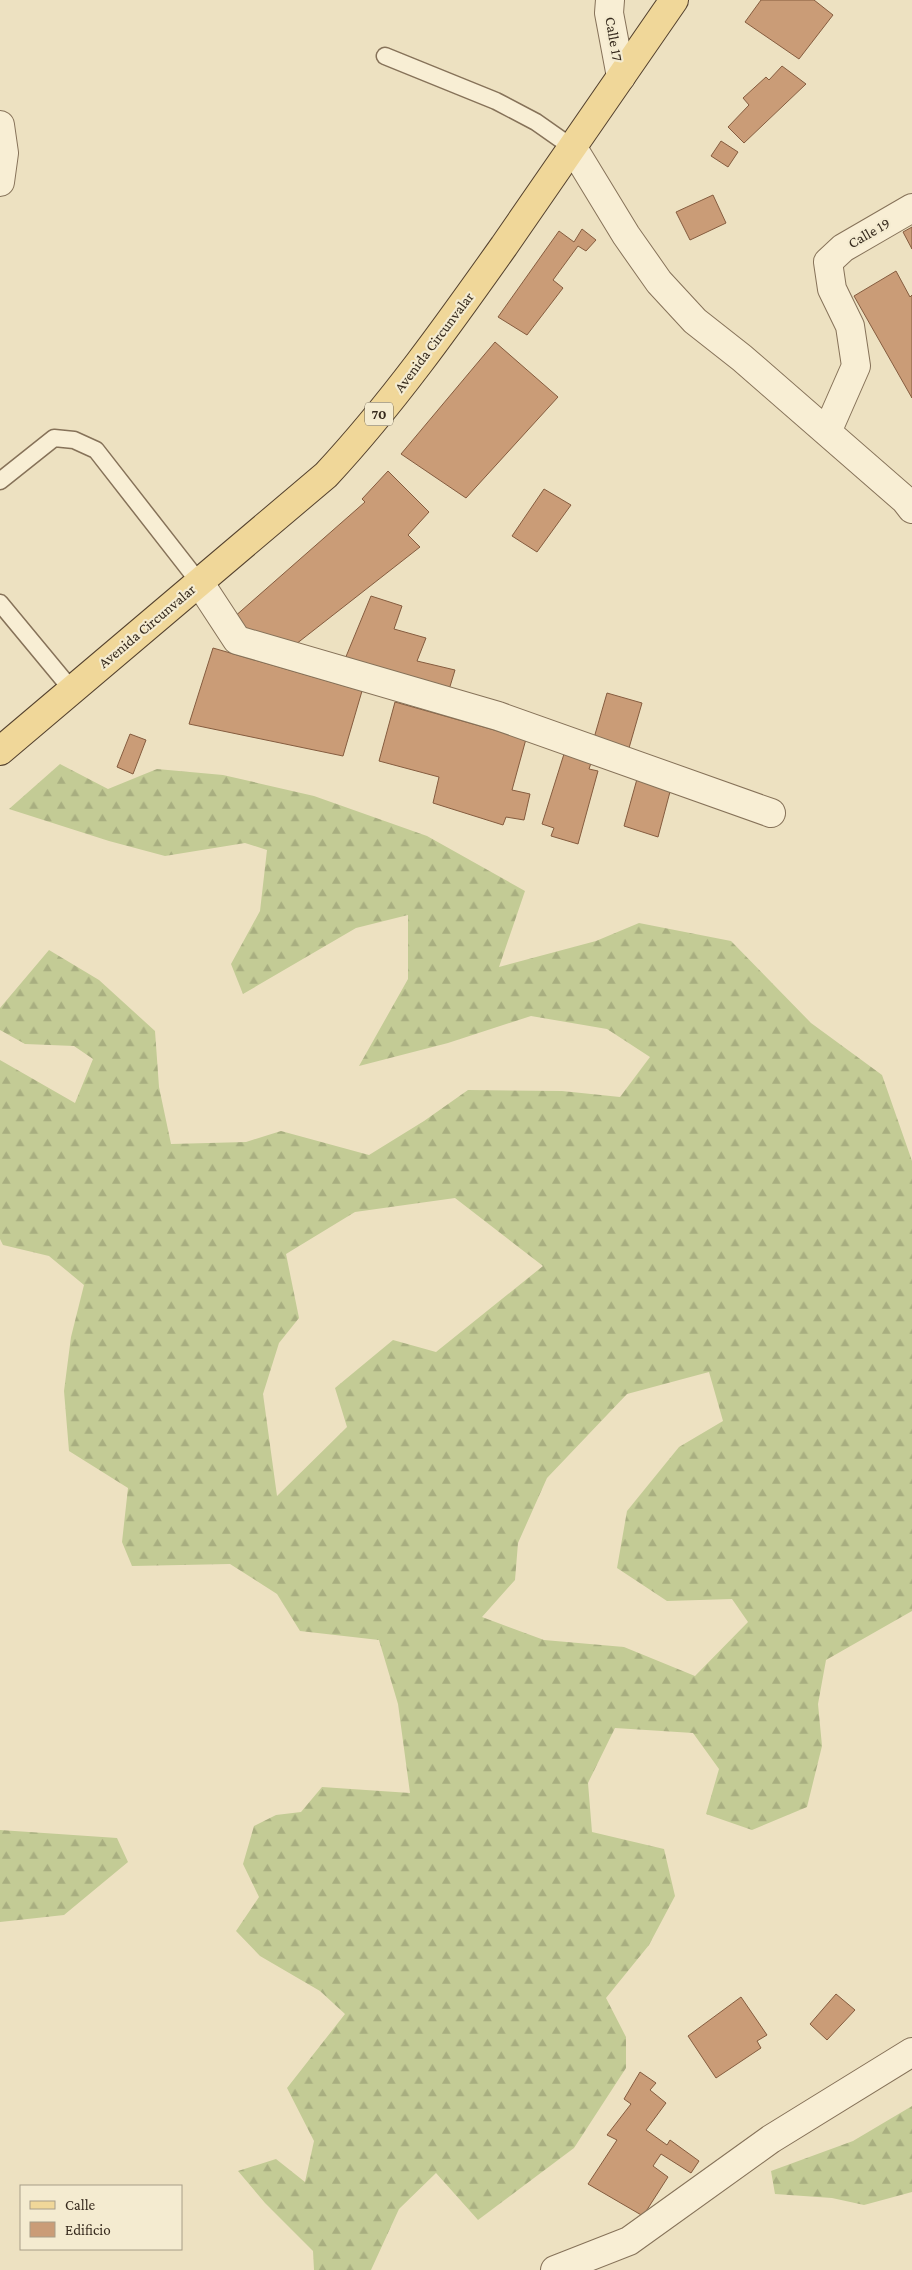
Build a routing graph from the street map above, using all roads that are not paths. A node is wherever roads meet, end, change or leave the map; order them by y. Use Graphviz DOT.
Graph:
graph roads {
  1 [pos="610,0"];
  2 [pos="674,0"];
  3 [pos="385,56"];
  4 [pos="621,77"];
  5 [pos="0,125"];
  6 [pos="573,148"];
  7 [pos="0,182"];
  8 [pos="912,208"];
  9 [pos="826,432"];
  10 [pos="0,481"];
  11 [pos="910,501"];
  12 [pos="200,582"];
  13 [pos="0,603"];
  14 [pos="72,690"];
  15 [pos="0,751"];
  16 [pos="772,813"];
  17 [pos="912,2052"];
  18 [pos="555,2270"];
  1 -- 4 [label="street, Calle 17"];
  2 -- 4 [label="main road, Avenida Circunvalar / 70"];
  3 -- 6 [label="lane"];
  4 -- 6 [label="main road, Avenida Circunvalar / 70"];
  5 -- 7 [label="street"];
  6 -- 9 [label="street"];
  6 -- 12 [label="main road, Avenida Circunvalar / 70"];
  8 -- 9 [label="street, Calle 19"];
  9 -- 11 [label="street"];
  10 -- 12 [label="lane"];
  12 -- 14 [label="main road, Avenida Circunvalar / 70"];
  12 -- 16 [label="street"];
  13 -- 14 [label="lane"];
  14 -- 15 [label="main road, Avenida Circunvalar / 70"];
  17 -- 18 [label="street"];
}
